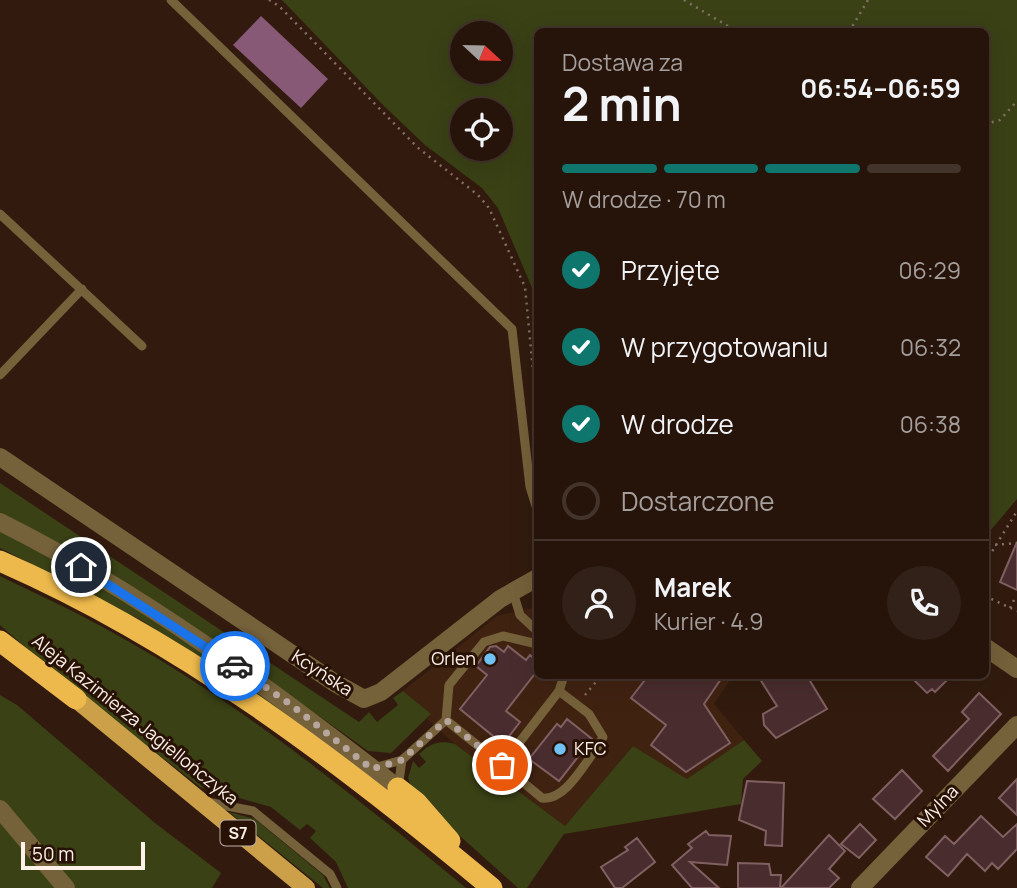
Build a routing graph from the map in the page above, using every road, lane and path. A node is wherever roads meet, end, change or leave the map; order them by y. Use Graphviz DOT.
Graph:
graph roads {
  1 [pos="171,0"];
  2 [pos="269,0"];
  3 [pos="684,0"];
  4 [pos="869,0"];
  5 [pos="731,28"];
  6 [pos="852,28"];
  7 [pos="1017,101"];
  8 [pos="989,123"];
  9 [pos="0,214"];
  10 [pos="82,289"];
  11 [pos="142,346"];
  12 [pos="0,375"];
  13 [pos="534,381"];
  14 [pos="0,457"];
  15 [pos="534,500"];
  16 [pos="1017,511"];
  17 [pos="0,522"];
  18 [pos="1017,543"];
  19 [pos="995,545"];
  20 [pos="989,556"];
  21 [pos="0,561"];
  22 [pos="534,580"];
  23 [pos="513,592"];
  24 [pos="1016,596"];
  25 [pos="989,598"];
  26 [pos="1010,608"];
  27 [pos="1017,611"];
  28 [pos="534,628"];
  29 [pos="0,641"];
  30 [pos="534,643"];
  31 [pos="989,650"];
  32 [pos="1017,669"];
  33 [pos="563,679"];
  34 [pos="599,679"];
  35 [pos="559,691"];
  36 [pos="76,699"];
  37 [pos="578,705"];
  38 [pos="446,720"];
  39 [pos="1017,724"];
  40 [pos="402,760"];
  41 [pos="502,765"];
  42 [pos="372,769"];
  43 [pos="398,788"];
  44 [pos="198,800"];
  45 [pos="0,809"];
  46 [pos="466,867"];
  47 [pos="66,888"];
  48 [pos="306,888"];
  49 [pos="337,888"];
  50 [pos="492,888"];
  51 [pos="860,888"];
  1 -- 15 [label="lane"];
  2 -- 13 [label="path"];
  3 -- 5 [label="path"];
  4 -- 6 [label="path"];
  7 -- 8 [label="path"];
  9 -- 10 [label="lane"];
  10 -- 11 [label="lane"];
  10 -- 12 [label="lane"];
  14 -- 23 [label="street, Kcyńska"];
  16 -- 19 [label="path"];
  17 -- 42 [label="street"];
  18 -- 19 [label="path"];
  19 -- 20 [label="path"];
  21 -- 46 [label="highway"];
  22 -- 23 [label="street, Kcyńska"];
  23 -- 28 [label="lane"];
  24 -- 26 [label="path"];
  25 -- 26 [label="path"];
  26 -- 27 [label="path"];
  29 -- 36 [label="highway, Aleja Kazimierza Jagiellończyka / S7"];
  30 -- 38 [label="lane"];
  31 -- 32 [label="street"];
  33 -- 35 [label="lane"];
  34 -- 37 [label="path"];
  35 -- 37 [label="lane"];
  35 -- 41 [label="lane"];
  36 -- 44 [label="main road, Aleja Kazimierza Jagiellończyka / S7"];
  37 -- 41 [label="lane"];
  38 -- 40 [label="lane"];
  38 -- 41 [label="lane"];
  39 -- 51 [label="street, Mylna"];
  40 -- 42 [label="lane"];
  40 -- 43 [label="lane"];
  42 -- 43 [label="street"];
  43 -- 46 [label="highway"];
  44 -- 48 [label="main road, Aleja Kazimierza Jagiellończyka / S7"];
  44 -- 49 [label="lane"];
  45 -- 47 [label="street"];
  46 -- 50 [label="highway"];
}
